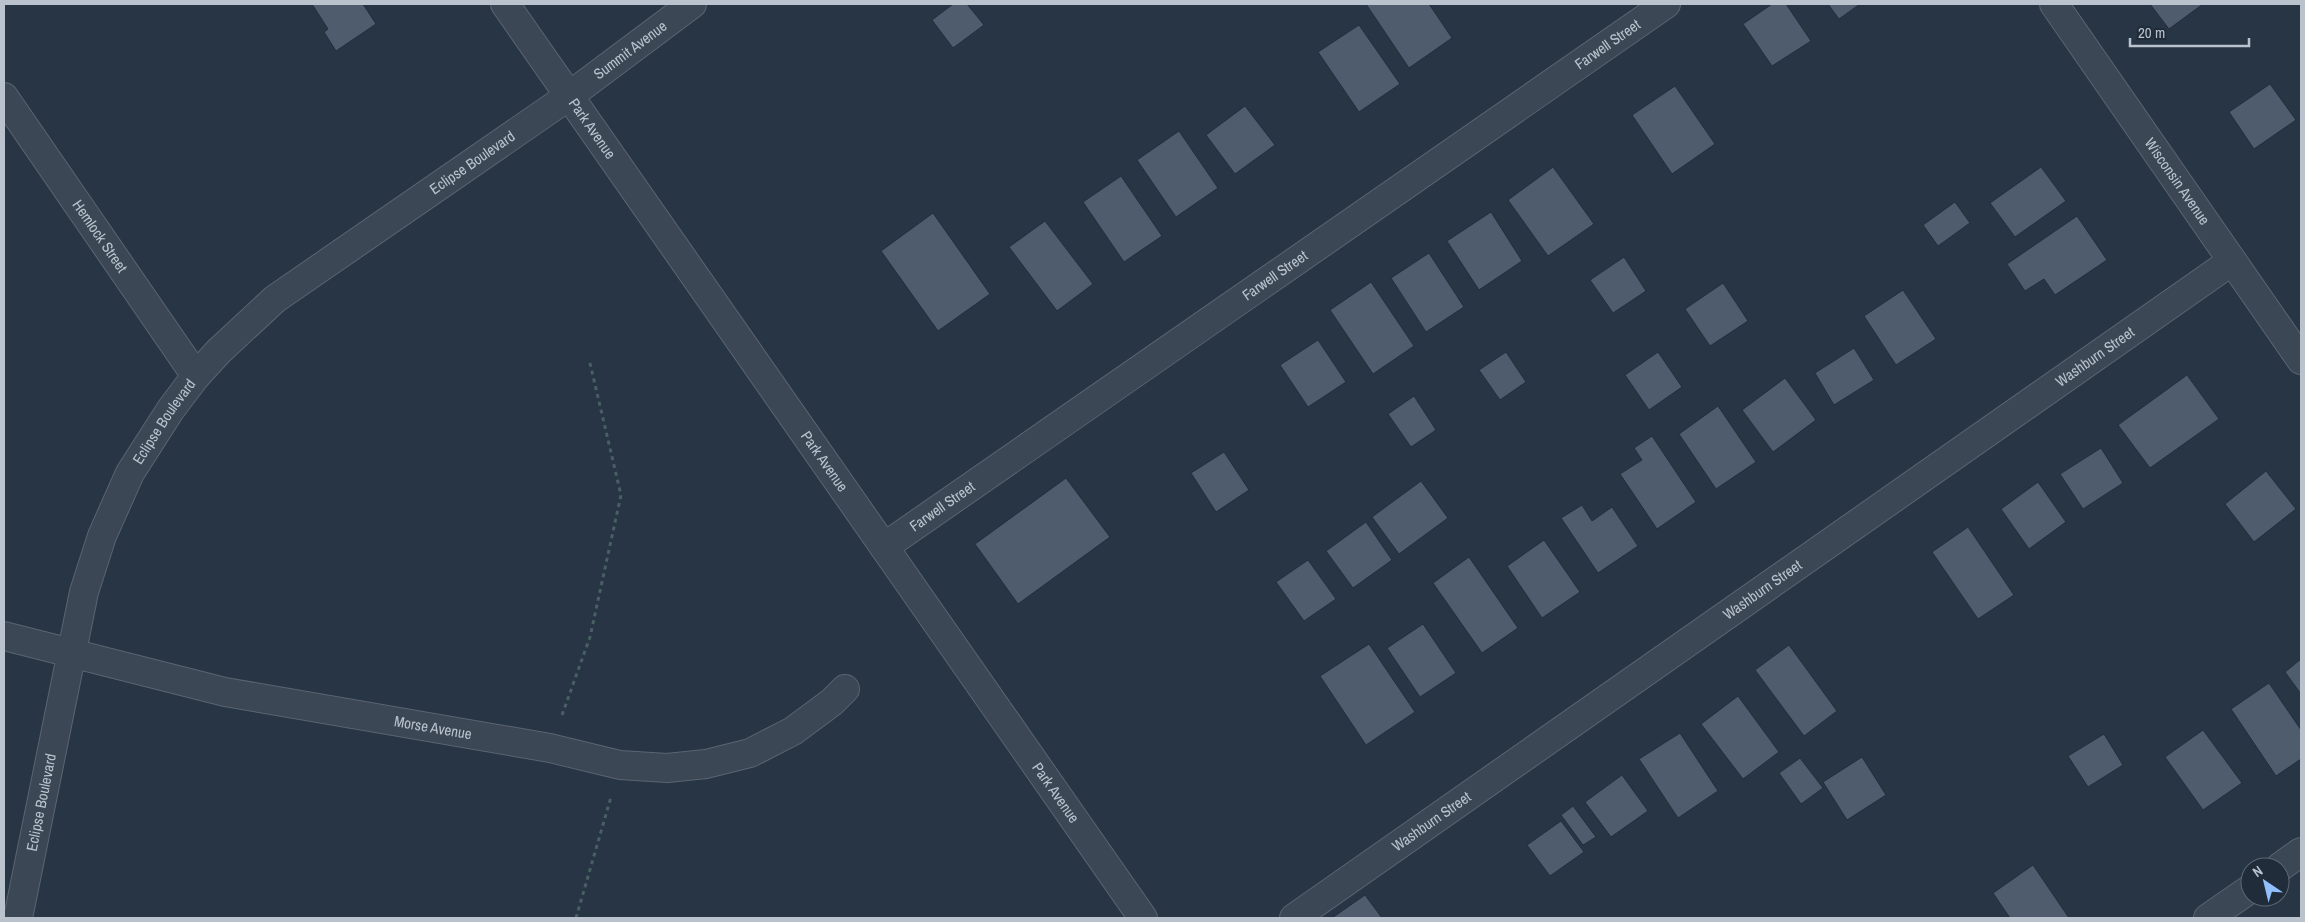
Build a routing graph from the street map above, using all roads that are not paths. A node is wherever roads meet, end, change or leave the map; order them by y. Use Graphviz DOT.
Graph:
graph roads {
  1 [pos="505,4"];
  2 [pos="692,4"];
  3 [pos="1666,4"];
  4 [pos="2054,4"];
  5 [pos="568,96"];
  6 [pos="4,97"];
  7 [pos="2232,261"];
  8 [pos="2301,360"];
  9 [pos="196,376"];
  10 [pos="884,547"];
  11 [pos="4,636"];
  12 [pos="72,654"];
  13 [pos="845,690"];
  14 [pos="2301,852"];
  15 [pos="2290,860"];
  16 [pos="2240,896"];
  17 [pos="18,918"];
  18 [pos="1143,918"];
  19 [pos="1294,918"];
  20 [pos="2208,918"];
  1 -- 5 [label="street, Park Avenue"];
  2 -- 5 [label="street, Summit Avenue"];
  3 -- 10 [label="street, Farwell Street"];
  4 -- 7 [label="street, Wisconsin Avenue"];
  5 -- 9 [label="street, Eclipse Boulevard"];
  5 -- 10 [label="street, Park Avenue"];
  6 -- 9 [label="street, Hemlock Street"];
  7 -- 8 [label="street, Wisconsin Avenue"];
  7 -- 19 [label="street, Washburn Street"];
  9 -- 12 [label="street, Eclipse Boulevard"];
  10 -- 18 [label="street, Park Avenue"];
  11 -- 12 [label="street, Morse Avenue"];
  12 -- 13 [label="street, Morse Avenue"];
  12 -- 17 [label="street, Eclipse Boulevard"];
  14 -- 15 [label="street"];
  16 -- 20 [label="street"];
}
